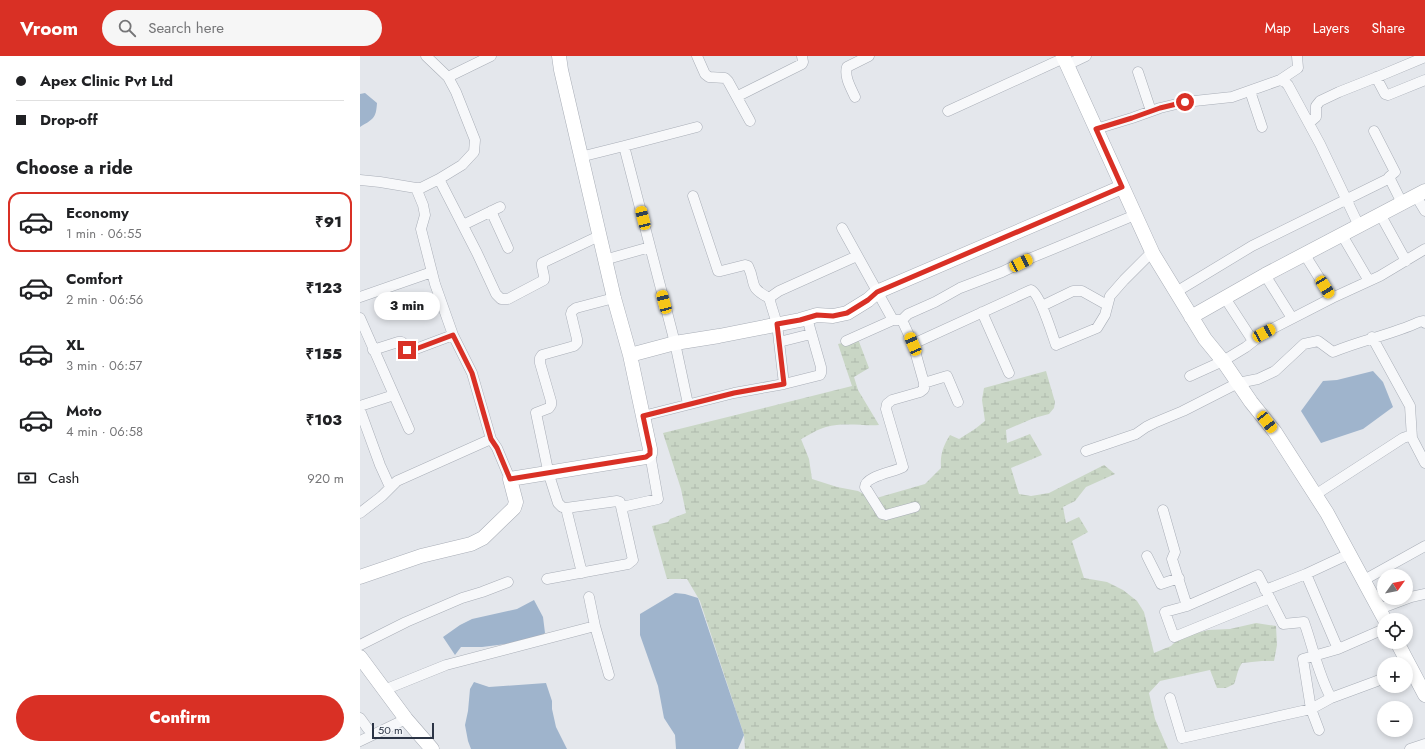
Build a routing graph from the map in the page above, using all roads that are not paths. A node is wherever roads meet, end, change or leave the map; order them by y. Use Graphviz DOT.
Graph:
graph roads {
  1 [pos="426,56"];
  2 [pos="491,56"];
  3 [pos="559,56"];
  4 [pos="697,56"];
  5 [pos="802,56"];
  6 [pos="869,56"];
  7 [pos="1086,56"];
  8 [pos="1297,56"];
  9 [pos="1425,57"];
  10 [pos="1065,60"];
  11 [pos="1138,72"];
  12 [pos="448,77"];
  13 [pos="1376,77"];
  14 [pos="1280,80"];
  15 [pos="1425,80"];
  16 [pos="1250,91"];
  17 [pos="738,96"];
  18 [pos="855,97"];
  19 [pos="948,111"];
  20 [pos="1151,111"];
  21 [pos="750,121"];
  22 [pos="1309,123"];
  23 [pos="697,127"];
  24 [pos="1262,127"];
  25 [pos="1096,129"];
  26 [pos="1374,131"];
  27 [pos="624,146"];
  28 [pos="580,157"];
  29 [pos="1390,178"];
  30 [pos="439,179"];
  31 [pos="360,180"];
  32 [pos="1122,187"];
  33 [pos="416,188"];
  34 [pos="1420,193"];
  35 [pos="693,196"];
  36 [pos="1346,199"];
  37 [pos="1402,203"];
  38 [pos="1425,211"];
  39 [pos="1380,214"];
  40 [pos="1135,215"];
  41 [pos="463,225"];
  42 [pos="1359,226"];
  43 [pos="842,228"];
  44 [pos="1342,235"];
  45 [pos="599,236"];
  46 [pos="650,247"];
  47 [pos="508,248"];
  48 [pos="1425,249"];
  49 [pos="1152,252"];
  50 [pos="1304,255"];
  51 [pos="857,256"];
  52 [pos="604,260"];
  53 [pos="1406,260"];
  54 [pos="432,272"];
  55 [pos="1265,275"];
  56 [pos="1369,281"];
  57 [pos="877,292"];
  58 [pos="1176,292"];
  59 [pos="360,297"];
  60 [pos="614,298"];
  61 [pos="769,298"];
  62 [pos="1225,298"];
  63 [pos="1332,298"];
  64 [pos="1107,305"];
  65 [pos="1042,306"];
  66 [pos="982,312"];
  67 [pos="1191,317"];
  68 [pos="360,318"];
  69 [pos="807,318"];
  70 [pos="1292,318"];
  71 [pos="898,320"];
  72 [pos="1424,322"];
  73 [pos="777,324"];
  74 [pos="811,334"];
  75 [pos="453,335"];
  76 [pos="1372,337"];
  77 [pos="846,341"];
  78 [pos="1253,341"];
  79 [pos="779,342"];
  80 [pos="675,343"];
  81 [pos="913,344"];
  82 [pos="373,350"];
  83 [pos="630,355"];
  84 [pos="1223,361"];
  85 [pos="1009,373"];
  86 [pos="1190,376"];
  87 [pos="924,383"];
  88 [pos="784,384"];
  89 [pos="1238,384"];
  90 [pos="394,395"];
  91 [pos="958,402"];
  92 [pos="688,404"];
  93 [pos="360,406"];
  94 [pos="360,410"];
  95 [pos="643,416"];
  96 [pos="409,429"];
  97 [pos="1412,438"];
  98 [pos="491,439"];
  99 [pos="1086,451"];
  100 [pos="650,454"];
  101 [pos="1425,463"];
  102 [pos="549,473"];
  103 [pos="510,479"];
  104 [pos="390,487"];
  105 [pos="1315,495"];
  106 [pos="622,507"];
  107 [pos="915,507"];
  108 [pos="566,508"];
  109 [pos="1163,510"];
  110 [pos="360,513"];
  111 [pos="1425,546"];
  112 [pos="1348,554"];
  113 [pos="1147,556"];
  114 [pos="582,573"];
  115 [pos="1306,574"];
  116 [pos="360,577"];
  117 [pos="1178,578"];
  118 [pos="547,579"];
  119 [pos="1364,580"];
  120 [pos="508,582"];
  121 [pos="1267,594"];
  122 [pos="1425,594"];
  123 [pos="589,597"];
  124 [pos="1187,606"];
  125 [pos="1381,613"];
  126 [pos="1385,613"];
  127 [pos="595,626"];
  128 [pos="1377,632"];
  129 [pos="360,645"];
  130 [pos="1338,649"];
  131 [pos="1316,656"];
  132 [pos="360,657"];
  133 [pos="1413,673"];
  134 [pos="610,675"];
  135 [pos="1377,681"];
  136 [pos="384,690"];
  137 [pos="1425,694"];
  138 [pos="1170,698"];
  139 [pos="1331,698"];
  140 [pos="1311,708"];
  141 [pos="360,718"];
  142 [pos="406,719"];
  143 [pos="368,729"];
  144 [pos="1319,730"];
  145 [pos="360,741"];
  146 [pos="1425,744"];
  147 [pos="432,749"];
  148 [pos="1410,749"];
  1 -- 12 [label="street"];
  2 -- 12 [label="street"];
  3 -- 28 [label="street"];
  4 -- 17 [label="street"];
  5 -- 17 [label="street"];
  6 -- 18 [label="street"];
  7 -- 10 [label="street"];
  8 -- 14 [label="street"];
  9 -- 13 [label="street"];
  10 -- 19 [label="street"];
  10 -- 25 [label="street"];
  11 -- 20 [label="street"];
  12 -- 30 [label="street"];
  13 -- 15 [label="street"];
  13 -- 22 [label="street"];
  14 -- 16 [label="street"];
  14 -- 22 [label="street"];
  16 -- 20 [label="street"];
  16 -- 24 [label="street"];
  17 -- 21 [label="street"];
  20 -- 25 [label="street"];
  22 -- 36 [label="street"];
  23 -- 27 [label="street"];
  25 -- 32 [label="street"];
  26 -- 29 [label="street"];
  27 -- 28 [label="street"];
  27 -- 46 [label="street"];
  28 -- 45 [label="street"];
  29 -- 36 [label="street"];
  29 -- 37 [label="street"];
  30 -- 33 [label="street"];
  30 -- 41 [label="street"];
  31 -- 33 [label="street"];
  32 -- 40 [label="street"];
  32 -- 57 [label="street"];
  33 -- 54 [label="street"];
  34 -- 37 [label="street"];
  34 -- 38 [label="street"];
  35 -- 61 [label="street"];
  36 -- 42 [label="street"];
  36 -- 58 [label="street"];
  37 -- 39 [label="street"];
  39 -- 42 [label="street"];
  39 -- 53 [label="street"];
  40 -- 49 [label="street"];
  40 -- 71 [label="street"];
  41 -- 45 [label="street"];
  41 -- 47 [label="street"];
  42 -- 44 [label="street"];
  43 -- 51 [label="street"];
  44 -- 50 [label="street"];
  44 -- 56 [label="street"];
  45 -- 52 [label="street"];
  46 -- 52 [label="street"];
  46 -- 80 [label="street"];
  48 -- 53 [label="street"];
  49 -- 58 [label="street"];
  49 -- 64 [label="street"];
  50 -- 55 [label="street"];
  50 -- 63 [label="street"];
  51 -- 57 [label="street"];
  51 -- 61 [label="street"];
  52 -- 60 [label="street"];
  53 -- 56 [label="street"];
  54 -- 59 [label="street"];
  54 -- 75 [label="street"];
  55 -- 62 [label="street"];
  55 -- 70 [label="street"];
  56 -- 63 [label="street"];
  57 -- 69 [label="street"];
  57 -- 71 [label="street"];
  58 -- 67 [label="street"];
  60 -- 83 [label="street"];
  60 -- 102 [label="street"];
  61 -- 73 [label="street"];
  62 -- 67 [label="street"];
  62 -- 78 [label="street"];
  63 -- 70 [label="street"];
  64 -- 65 [label="street"];
  64 -- 65 [label="street"];
  65 -- 66 [label="street"];
  66 -- 81 [label="street"];
  66 -- 85 [label="street"];
  67 -- 84 [label="street"];
  68 -- 82 [label="street"];
  69 -- 73 [label="street"];
  69 -- 74 [label="street"];
  70 -- 78 [label="street"];
  71 -- 77 [label="street"];
  71 -- 81 [label="street"];
  72 -- 76 [label="street"];
  73 -- 79 [label="street"];
  73 -- 80 [label="street"];
  74 -- 79 [label="street"];
  74 -- 88 [label="street"];
  75 -- 82 [label="street"];
  75 -- 98 [label="street"];
  76 -- 89 [label="street"];
  76 -- 97 [label="street"];
  78 -- 84 [label="street"];
  79 -- 88 [label="street"];
  80 -- 83 [label="street"];
  80 -- 92 [label="street"];
  81 -- 87 [label="street"];
  82 -- 90 [label="street"];
  83 -- 95 [label="street"];
  84 -- 86 [label="street"];
  84 -- 89 [label="street"];
  87 -- 91 [label="street"];
  87 -- 107 [label="street"];
  88 -- 92 [label="street"];
  89 -- 99 [label="street"];
  89 -- 105 [label="street"];
  90 -- 93 [label="street"];
  90 -- 96 [label="street"];
  92 -- 95 [label="street"];
  94 -- 104 [label="street"];
  95 -- 100 [label="street"];
  97 -- 101 [label="street"];
  97 -- 105 [label="street"];
  98 -- 103 [label="street"];
  98 -- 104 [label="street"];
  100 -- 102 [label="street"];
  100 -- 106 [label="street"];
  102 -- 103 [label="street"];
  102 -- 108 [label="street"];
  103 -- 116 [label="street"];
  104 -- 110 [label="street"];
  105 -- 112 [label="street"];
  106 -- 108 [label="street"];
  106 -- 114 [label="street"];
  108 -- 114 [label="street"];
  109 -- 117 [label="street"];
  111 -- 119 [label="street"];
  112 -- 115 [label="street"];
  112 -- 119 [label="street"];
  113 -- 117 [label="street"];
  114 -- 118 [label="street"];
  115 -- 121 [label="street"];
  115 -- 130 [label="street"];
  117 -- 124 [label="street"];
  119 -- 125 [label="street"];
  120 -- 129 [label="street"];
  121 -- 124 [label="street"];
  121 -- 124 [label="street"];
  121 -- 131 [label="street"];
  122 -- 126 [label="street"];
  123 -- 127 [label="street"];
  127 -- 134 [label="street"];
  127 -- 136 [label="street"];
  128 -- 130 [label="street"];
  130 -- 131 [label="street"];
  131 -- 139 [label="street"];
  131 -- 140 [label="street"];
  132 -- 136 [label="street"];
  133 -- 137 [label="street"];
  135 -- 139 [label="street"];
  136 -- 142 [label="street"];
  138 -- 140 [label="street"];
  139 -- 140 [label="street"];
  140 -- 144 [label="street"];
  141 -- 143 [label="street"];
  142 -- 145 [label="street"];
  142 -- 147 [label="street"];
  146 -- 148 [label="street"];
}
